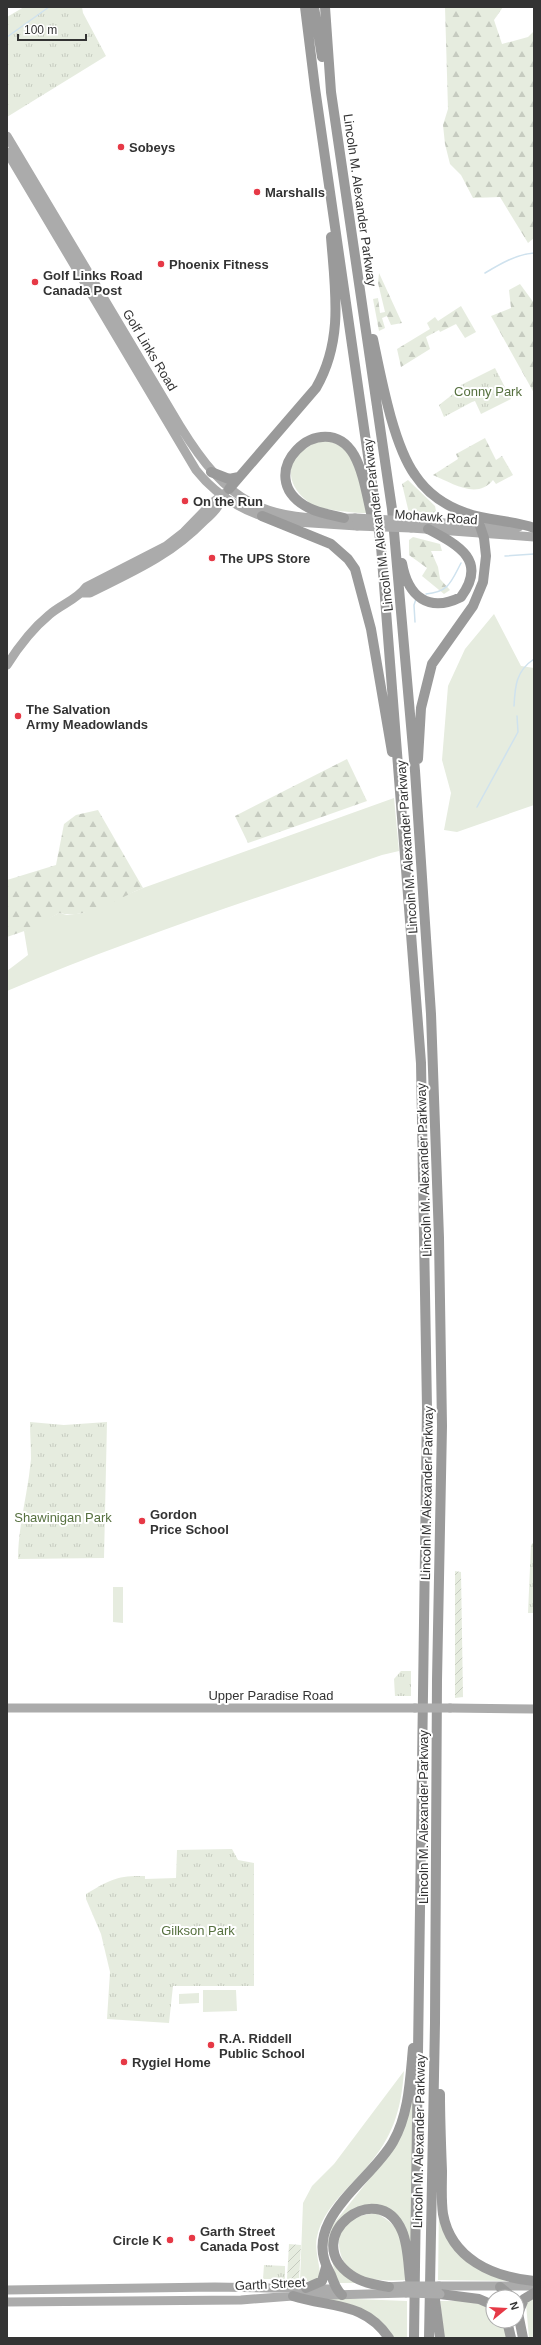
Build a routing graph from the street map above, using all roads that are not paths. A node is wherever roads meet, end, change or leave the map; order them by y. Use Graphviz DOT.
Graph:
graph roads {
  1 [pos="301,7"];
  2 [pos="306,7"];
  3 [pos="314,7"];
  4 [pos="325,7"];
  5 [pos="315,88"];
  6 [pos="332,92"];
  7 [pos="7,136"];
  8 [pos="7,152"];
  9 [pos="334,220"];
  10 [pos="360,289"];
  11 [pos="211,472"];
  12 [pos="239,477"];
  13 [pos="225,493"];
  14 [pos="392,509"];
  15 [pos="262,516"];
  16 [pos="344,518"];
  17 [pos="356,522"];
  18 [pos="410,525"];
  19 [pos="534,528"];
  20 [pos="428,529"];
  21 [pos="482,530"];
  22 [pos="534,537"];
  23 [pos="381,546"];
  24 [pos="7,665"];
  25 [pos="415,771"];
  26 [pos="400,779"];
  27 [pos="7,1708"];
  28 [pos="534,1710"];
  29 [pos="435,2023"];
  30 [pos="418,2031"];
  31 [pos="326,2267"];
  32 [pos="429,2274"];
  33 [pos="534,2281"];
  34 [pos="534,2286"];
  35 [pos="215,2287"];
  36 [pos="389,2287"];
  37 [pos="306,2288"];
  38 [pos="520,2289"];
  39 [pos="7,2290"];
  40 [pos="406,2290"];
  41 [pos="439,2290"];
  42 [pos="485,2291"];
  43 [pos="339,2292"];
  44 [pos="534,2293"];
  45 [pos="294,2296"];
  46 [pos="525,2298"];
  47 [pos="194,2300"];
  48 [pos="7,2302"];
  49 [pos="485,2302"];
  50 [pos="415,2305"];
  51 [pos="389,2338"];
  52 [pos="414,2338"];
  53 [pos="429,2338"];
  54 [pos="440,2338"];
  1 -- 5 [label="highway"];
  2 -- 5 [label="highway"];
  3 -- 6 [label="highway"];
  4 -- 6 [label="highway, Lincoln M. Alexander Parkway"];
  5 -- 9 [label="highway, Lincoln M. Alexander Parkway"];
  6 -- 10 [label="highway, Lincoln M. Alexander Parkway"];
  7 -- 11 [label="main road, Golf Links Road"];
  8 -- 13 [label="main road, Golf Links Road"];
  9 -- 12 [label="highway"];
  9 -- 23 [label="highway, Lincoln M. Alexander Parkway"];
  10 -- 14 [label="highway, Lincoln M. Alexander Parkway"];
  10 -- 19 [label="highway"];
  11 -- 12 [label="highway"];
  11 -- 13 [label="main road, Golf Links Road"];
  12 -- 13 [label="highway"];
  13 -- 15 [label="main road, Mohawk Road"];
  13 -- 16 [label="main road, Mohawk Road"];
  13 -- 24 [label="main road"];
  14 -- 20 [label="highway"];
  14 -- 25 [label="highway, Lincoln M. Alexander Parkway"];
  15 -- 17 [label="main road, Mohawk Road"];
  15 -- 26 [label="highway"];
  16 -- 17 [label="main road, Mohawk Road"];
  16 -- 23 [label="highway"];
  17 -- 18 [label="main road, Mohawk Road, bridge"];
  18 -- 20 [label="main road, Mohawk Road"];
  18 -- 21 [label="main road, Mohawk Road"];
  19 -- 21 [label="main road, Mohawk Road"];
  20 -- 21 [label="main road, Mohawk Road"];
  21 -- 22 [label="main road, Mohawk Road"];
  21 -- 25 [label="highway"];
  23 -- 26 [label="highway, Lincoln M. Alexander Parkway"];
  25 -- 29 [label="highway, Lincoln M. Alexander Parkway"];
  26 -- 30 [label="highway, Lincoln M. Alexander Parkway"];
  27 -- 28 [label="main road, Upper Paradise Road, bridge"];
  29 -- 32 [label="highway, Lincoln M. Alexander Parkway"];
  29 -- 33 [label="highway"];
  30 -- 31 [label="highway"];
  30 -- 50 [label="highway, Lincoln M. Alexander Parkway"];
  31 -- 37 [label="highway"];
  31 -- 43 [label="highway"];
  32 -- 53 [label="highway, Lincoln M. Alexander Parkway"];
  32 -- 54 [label="highway"];
  34 -- 38 [label="main road, Garth Street"];
  35 -- 37 [label="main road, Garth Street"];
  35 -- 39 [label="main road, Garth Street"];
  35 -- 47 [label="main road"];
  36 -- 40 [label="main road, Garth Street"];
  36 -- 43 [label="main road, Garth Street"];
  36 -- 50 [label="highway"];
  37 -- 43 [label="main road, Garth Street"];
  40 -- 41 [label="main road, Garth Street, bridge"];
  40 -- 43 [label="main road, Garth Street"];
  41 -- 42 [label="main road, Garth Street"];
  41 -- 49 [label="highway"];
  43 -- 45 [label="main road, Garth Street"];
  44 -- 46 [label="highway"];
  45 -- 47 [label="main road, Garth Street"];
  45 -- 51 [label="highway"];
  47 -- 48 [label="main road, Garth Street"];
  50 -- 52 [label="highway, Lincoln M. Alexander Parkway"];
}
